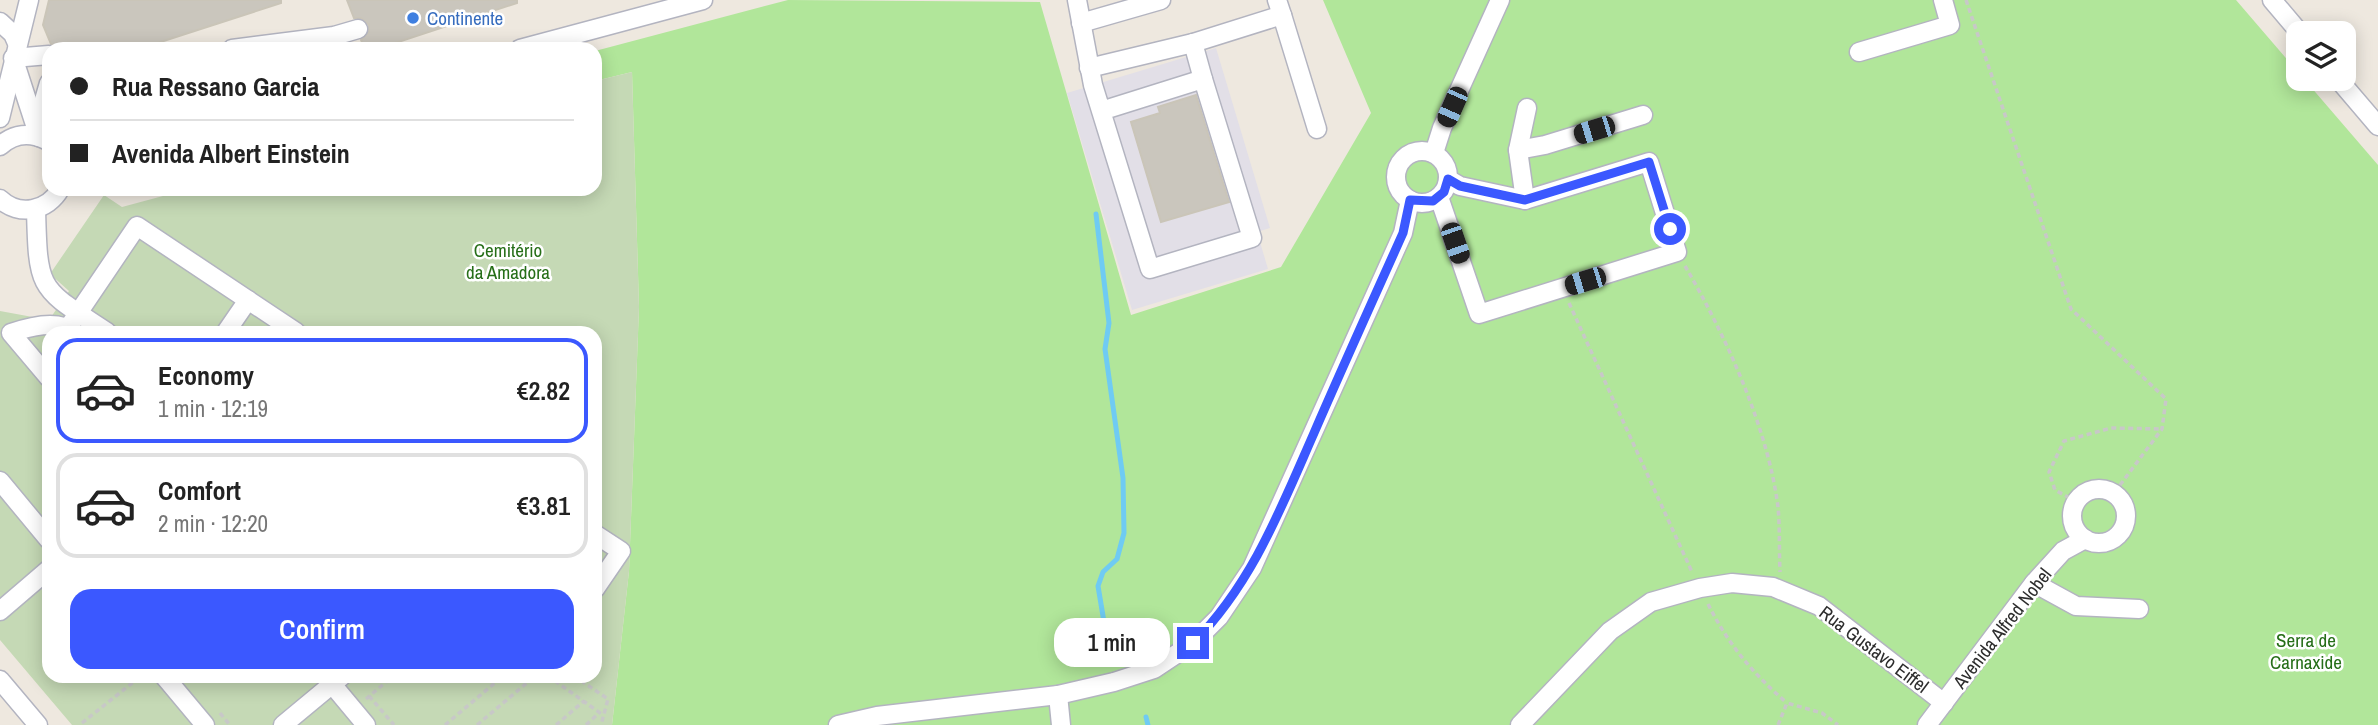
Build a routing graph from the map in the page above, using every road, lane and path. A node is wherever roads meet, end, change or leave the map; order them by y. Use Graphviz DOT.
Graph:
graph roads {
  1 [pos="29,0"];
  2 [pos="703,0"];
  3 [pos="1077,0"];
  4 [pos="1161,0"];
  5 [pos="1500,0"];
  6 [pos="1942,0"];
  7 [pos="1966,0"];
  8 [pos="2272,0"];
  9 [pos="1279,8"];
  10 [pos="2290,21"];
  11 [pos="0,22"];
  12 [pos="1081,23"];
  13 [pos="358,29"];
  14 [pos="287,42"];
  15 [pos="546,42"];
  16 [pos="1193,43"];
  17 [pos="15,51"];
  18 [pos="1859,52"];
  19 [pos="42,54"];
  20 [pos="1089,68"];
  21 [pos="1203,79"];
  22 [pos="2348,91"];
  23 [pos="1527,108"];
  24 [pos="1101,111"];
  25 [pos="1643,115"];
  26 [pos="0,118"];
  27 [pos="2378,126"];
  28 [pos="1317,129"];
  29 [pos="41,135"];
  30 [pos="0,146"];
  31 [pos="1518,150"];
  32 [pos="1434,153"];
  33 [pos="1448,179"];
  34 [pos="54,196"];
  35 [pos="1439,197"];
  36 [pos="1410,200"];
  37 [pos="1525,200"];
  38 [pos="5,206"];
  39 [pos="36,209"];
  40 [pos="1677,252"];
  41 [pos="1562,288"];
  42 [pos="248,300"];
  43 [pos="73,325"];
  44 [pos="230,326"];
  45 [pos="287,326"];
  46 [pos="42,370"];
  47 [pos="2162,429"];
  48 [pos="0,481"];
  49 [pos="2113,493"];
  50 [pos="2077,502"];
  51 [pos="42,532"];
  52 [pos="602,539"];
  53 [pos="2085,539"];
  54 [pos="42,575"];
  55 [pos="602,579"];
  56 [pos="2034,583"];
  57 [pos="1700,588"];
  58 [pos="1780,590"];
  59 [pos="2139,609"];
  60 [pos="0,611"];
  61 [pos="0,680"];
  62 [pos="132,683"];
  63 [pos="170,683"];
  64 [pos="328,683"];
  65 [pos="336,683"];
  66 [pos="385,683"];
  67 [pos="495,683"];
  68 [pos="528,683"];
  69 [pos="558,683"];
  70 [pos="585,683"];
  71 [pos="1058,695"];
  72 [pos="369,696"];
  73 [pos="584,701"];
  74 [pos="1787,703"];
  75 [pos="1944,703"];
  76 [pos="353,709"];
  77 [pos="601,713"];
  78 [pos="82,723"];
  79 [pos="38,725"];
  80 [pos="205,725"];
  81 [pos="283,725"];
  82 [pos="366,725"];
  83 [pos="394,725"];
  84 [pos="444,725"];
  85 [pos="477,725"];
  86 [pos="556,725"];
  87 [pos="587,725"];
  88 [pos="601,725"];
  89 [pos="838,725"];
  90 [pos="1061,725"];
  91 [pos="1520,725"];
  92 [pos="1778,725"];
  93 [pos="1838,725"];
  94 [pos="1927,725"];
  1 -- 17 [label="street"];
  2 -- 15 [label="street"];
  3 -- 12 [label="street"];
  4 -- 12 [label="street"];
  5 -- 32 [label="street"];
  6 -- 18 [label="street"];
  7 -- 47 [label="path"];
  8 -- 10 [label="street"];
  9 -- 16 [label="street"];
  9 -- 28 [label="street"];
  11 -- 17 [label="street"];
  12 -- 20 [label="street"];
  13 -- 14 [label="street"];
  16 -- 20 [label="street"];
  16 -- 21 [label="street"];
  17 -- 19 [label="street"];
  17 -- 26 [label="street"];
  17 -- 29 [label="street"];
  20 -- 24 [label="street"];
  21 -- 24 [label="street"];
  21 -- 24 [label="street"];
  22 -- 27 [label="street"];
  23 -- 31 [label="street"];
  25 -- 31 [label="street"];
  29 -- 30 [label="street"];
  31 -- 37 [label="street"];
  32 -- 33 [label="street"];
  32 -- 36 [label="street"];
  33 -- 35 [label="street"];
  33 -- 37 [label="street"];
  34 -- 39 [label="street"];
  35 -- 36 [label="street"];
  35 -- 41 [label="street"];
  36 -- 71 [label="street"];
  37 -- 40 [label="street"];
  38 -- 39 [label="street"];
  39 -- 43 [label="street"];
  40 -- 41 [label="street"];
  40 -- 58 [label="path"];
  41 -- 57 [label="path"];
  42 -- 43 [label="street"];
  42 -- 44 [label="street"];
  42 -- 45 [label="street"];
  43 -- 46 [label="street"];
  47 -- 49 [label="path"];
  47 -- 50 [label="path"];
  48 -- 51 [label="street"];
  49 -- 50 [label="street"];
  49 -- 53 [label="street"];
  50 -- 53 [label="street"];
  52 -- 55 [label="street"];
  53 -- 56 [label="street, Avenida Alfred Nobel"];
  54 -- 60 [label="street"];
  56 -- 59 [label="street"];
  56 -- 75 [label="street, Avenida Alfred Nobel"];
  57 -- 58 [label="street, Rua Gustavo Eiffel"];
  57 -- 74 [label="path"];
  57 -- 91 [label="street, Rua Gustavo Eiffel"];
  58 -- 75 [label="street, Rua Gustavo Eiffel"];
  61 -- 79 [label="street"];
  62 -- 78 [label="path"];
  63 -- 80 [label="street"];
  64 -- 81 [label="street"];
  65 -- 76 [label="street"];
  66 -- 72 [label="path"];
  67 -- 84 [label="path"];
  68 -- 85 [label="path"];
  69 -- 73 [label="path"];
  70 -- 77 [label="path"];
  71 -- 89 [label="street"];
  71 -- 90 [label="street"];
  72 -- 76 [label="path"];
  72 -- 83 [label="path"];
  73 -- 77 [label="path"];
  73 -- 86 [label="path"];
  74 -- 92 [label="path"];
  74 -- 93 [label="path"];
  75 -- 94 [label="street, Avenida Alfred Nobel"];
  76 -- 82 [label="street"];
  77 -- 87 [label="path"];
  77 -- 88 [label="path"];
}
